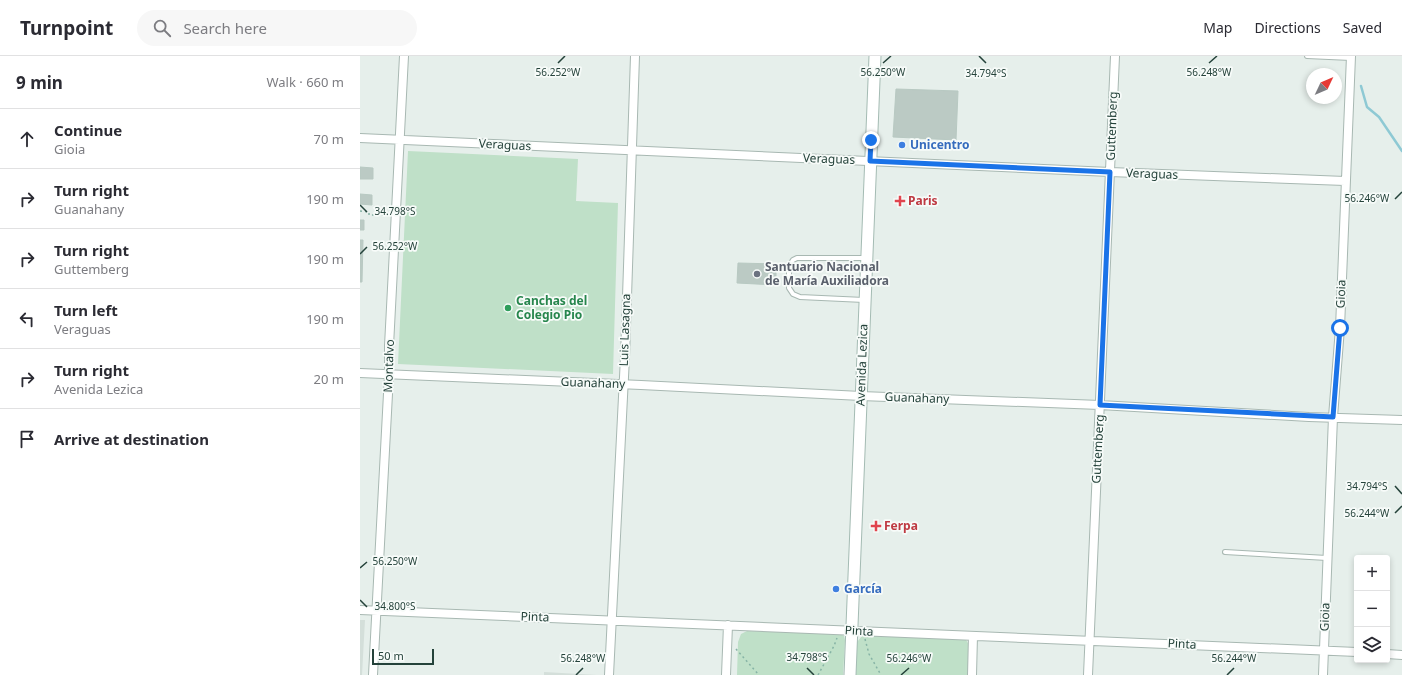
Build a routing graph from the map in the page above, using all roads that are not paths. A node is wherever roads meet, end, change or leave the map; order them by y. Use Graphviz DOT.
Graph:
graph roads {
  1 [pos="404,56"];
  2 [pos="635,56"];
  3 [pos="875,56"];
  4 [pos="1115,56"];
  5 [pos="1307,56"];
  6 [pos="1351,57"];
  7 [pos="360,138"];
  8 [pos="400,140"];
  9 [pos="631,151"];
  10 [pos="870,161"];
  11 [pos="1110,172"];
  12 [pos="1345,181"];
  13 [pos="866,258"];
  14 [pos="865,300"];
  15 [pos="360,373"];
  16 [pos="389,375"];
  17 [pos="623,385"];
  18 [pos="860,396"];
  19 [pos="1100,405"];
  20 [pos="1333,417"];
  21 [pos="1402,420"];
  22 [pos="1226,552"];
  23 [pos="1328,558"];
  24 [pos="360,610"];
  25 [pos="375,610"];
  26 [pos="611,620"];
  27 [pos="728,626"];
  28 [pos="857,631"];
  29 [pos="973,636"];
  30 [pos="1090,640"];
  31 [pos="1324,650"];
  32 [pos="1354,652"];
  33 [pos="1390,654"];
  34 [pos="1402,655"];
  35 [pos="373,675"];
  36 [pos="609,675"];
  37 [pos="726,675"];
  38 [pos="850,675"];
  39 [pos="972,675"];
  40 [pos="1088,675"];
  41 [pos="1323,675"];
  1 -- 8 [label="street, Montalvo"];
  2 -- 9 [label="street, Luis Lasagna"];
  3 -- 10 [label="street, Avenida Lezica"];
  4 -- 11 [label="street, Guttemberg"];
  5 -- 6 [label="lane"];
  6 -- 12 [label="street, Gioia"];
  7 -- 8 [label="street, Veraguas"];
  8 -- 9 [label="street, Veraguas"];
  8 -- 16 [label="street, Montalvo"];
  9 -- 10 [label="street, Veraguas"];
  9 -- 17 [label="street, Luis Lasagna"];
  10 -- 11 [label="street, Veraguas"];
  10 -- 13 [label="street, Avenida Lezica"];
  11 -- 12 [label="street, Veraguas"];
  11 -- 19 [label="street, Guttemberg"];
  12 -- 20 [label="street, Gioia"];
  13 -- 14 [label="street, Avenida Lezica"];
  13 -- 14 [label="lane"];
  14 -- 18 [label="street, Avenida Lezica"];
  15 -- 16 [label="street, Guanahany"];
  16 -- 17 [label="street, Guanahany"];
  16 -- 25 [label="street, Montalvo"];
  17 -- 18 [label="street, Guanahany"];
  17 -- 26 [label="street, Luis Lasagna"];
  18 -- 19 [label="street, Guanahany"];
  18 -- 28 [label="street, Avenida Lezica"];
  19 -- 20 [label="street, Guanahany"];
  19 -- 30 [label="street, Guttemberg"];
  20 -- 21 [label="street, Guanahany"];
  20 -- 23 [label="street, Gioia"];
  22 -- 23 [label="lane"];
  23 -- 31 [label="street, Gioia"];
  24 -- 25 [label="street, Pinta"];
  25 -- 26 [label="street, Pinta"];
  25 -- 35 [label="street, Montalvo"];
  26 -- 27 [label="street, Pinta"];
  26 -- 36 [label="street, Luis Lasagna"];
  27 -- 28 [label="street, Pinta"];
  27 -- 37 [label="street"];
  28 -- 29 [label="street, Pinta"];
  28 -- 38 [label="street, Avenida Lezica"];
  29 -- 30 [label="street, Pinta"];
  29 -- 39 [label="street"];
  30 -- 31 [label="street, Pinta"];
  30 -- 40 [label="street, Guttemberg"];
  31 -- 32 [label="street, Pinta"];
  31 -- 41 [label="street, Gioia"];
  33 -- 34 [label="street"];
}
